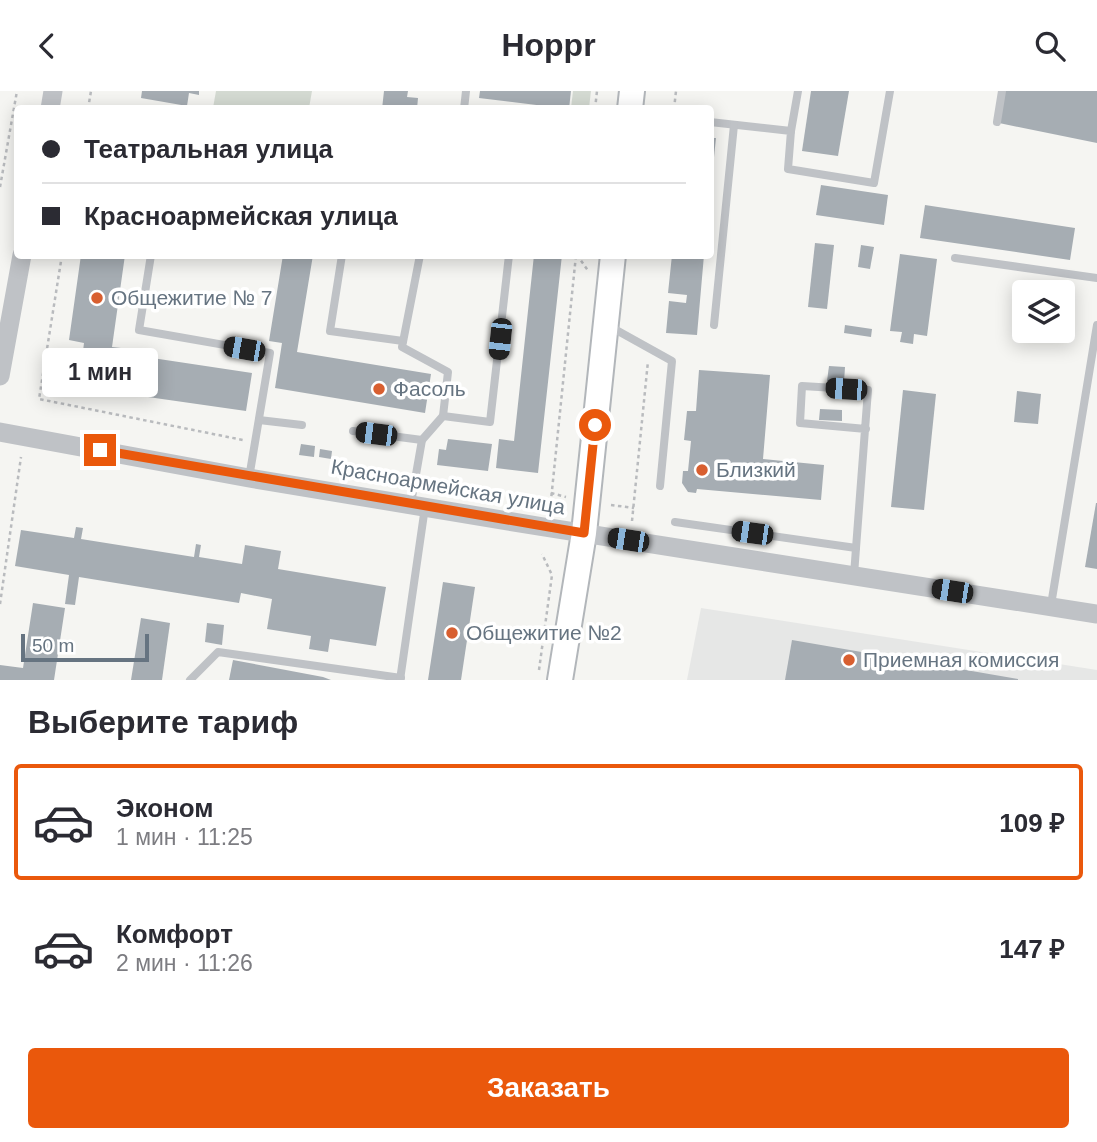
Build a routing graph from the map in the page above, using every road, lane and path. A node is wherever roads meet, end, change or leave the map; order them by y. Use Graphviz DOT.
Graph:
graph roads {
  1 [pos="798,91"];
  2 [pos="890,91"];
  3 [pos="1002,91"];
  4 [pos="14,108"];
  5 [pos="714,122"];
  6 [pos="997,122"];
  7 [pos="734,125"];
  8 [pos="791,131"];
  9 [pos="0,187"];
  10 [pos="955,258"];
  11 [pos="21,259"];
  12 [pos="61,259"];
  13 [pos="150,259"];
  14 [pos="341,259"];
  15 [pos="419,259"];
  16 [pos="509,259"];
  17 [pos="576,259"];
  18 [pos="579,259"];
  19 [pos="613,259"];
  20 [pos="590,274"];
  21 [pos="1097,278"];
  22 [pos="606,324"];
  23 [pos="714,325"];
  24 [pos="1097,325"];
  25 [pos="403,341"];
  26 [pos="649,350"];
  27 [pos="0,376"];
  28 [pos="443,416"];
  29 [pos="259,420"];
  30 [pos="302,425"];
  31 [pos="866,429"];
  32 [pos="353,431"];
  33 [pos="0,432"];
  34 [pos="422,440"];
  35 [pos="255,442"];
  36 [pos="21,457"];
  37 [pos="249,478"];
  38 [pos="660,486"];
  39 [pos="551,493"];
  40 [pos="566,497"];
  41 [pos="418,505"];
  42 [pos="611,505"];
  43 [pos="549,516"];
  44 [pos="675,522"];
  45 [pos="584,533"];
  46 [pos="856,548"];
  47 [pos="541,554"];
  48 [pos="854,575"];
  49 [pos="0,604"];
  50 [pos="1051,606"];
  51 [pos="1097,614"];
  52 [pos="401,679"];
  53 [pos="190,680"];
  54 [pos="538,680"];
  55 [pos="560,680"];
  1 -- 8 [label="lane"];
  2 -- 8 [label="lane"];
  3 -- 6 [label="lane"];
  4 -- 9 [label="path"];
  5 -- 7 [label="lane"];
  7 -- 8 [label="lane"];
  7 -- 23 [label="lane"];
  10 -- 21 [label="lane"];
  11 -- 27 [label="street"];
  12 -- 35 [label="path"];
  13 -- 29 [label="lane"];
  14 -- 25 [label="lane"];
  15 -- 25 [label="lane"];
  16 -- 28 [label="lane"];
  17 -- 39 [label="path"];
  18 -- 20 [label="path"];
  19 -- 22 [label="main road"];
  22 -- 26 [label="lane"];
  22 -- 45 [label="main road"];
  24 -- 50 [label="lane"];
  25 -- 28 [label="lane"];
  26 -- 38 [label="lane"];
  26 -- 42 [label="path"];
  28 -- 34 [label="lane"];
  29 -- 30 [label="lane"];
  29 -- 35 [label="lane"];
  31 -- 31 [label="lane"];
  31 -- 46 [label="lane"];
  32 -- 34 [label="lane"];
  33 -- 37 [label="street, Красноармейская улица"];
  34 -- 41 [label="lane"];
  35 -- 37 [label="lane"];
  36 -- 49 [label="path"];
  37 -- 41 [label="street, Красноармейская улица"];
  39 -- 40 [label="path"];
  39 -- 43 [label="path"];
  41 -- 45 [label="street, Красноармейская улица"];
  41 -- 52 [label="lane"];
  44 -- 46 [label="lane"];
  45 -- 48 [label="street, Красноармейская улица"];
  45 -- 55 [label="main road"];
  46 -- 48 [label="lane"];
  47 -- 54 [label="path"];
  48 -- 50 [label="street, Красноармейская улица"];
  50 -- 51 [label="street, Красноармейская улица"];
  52 -- 53 [label="lane"];
}
